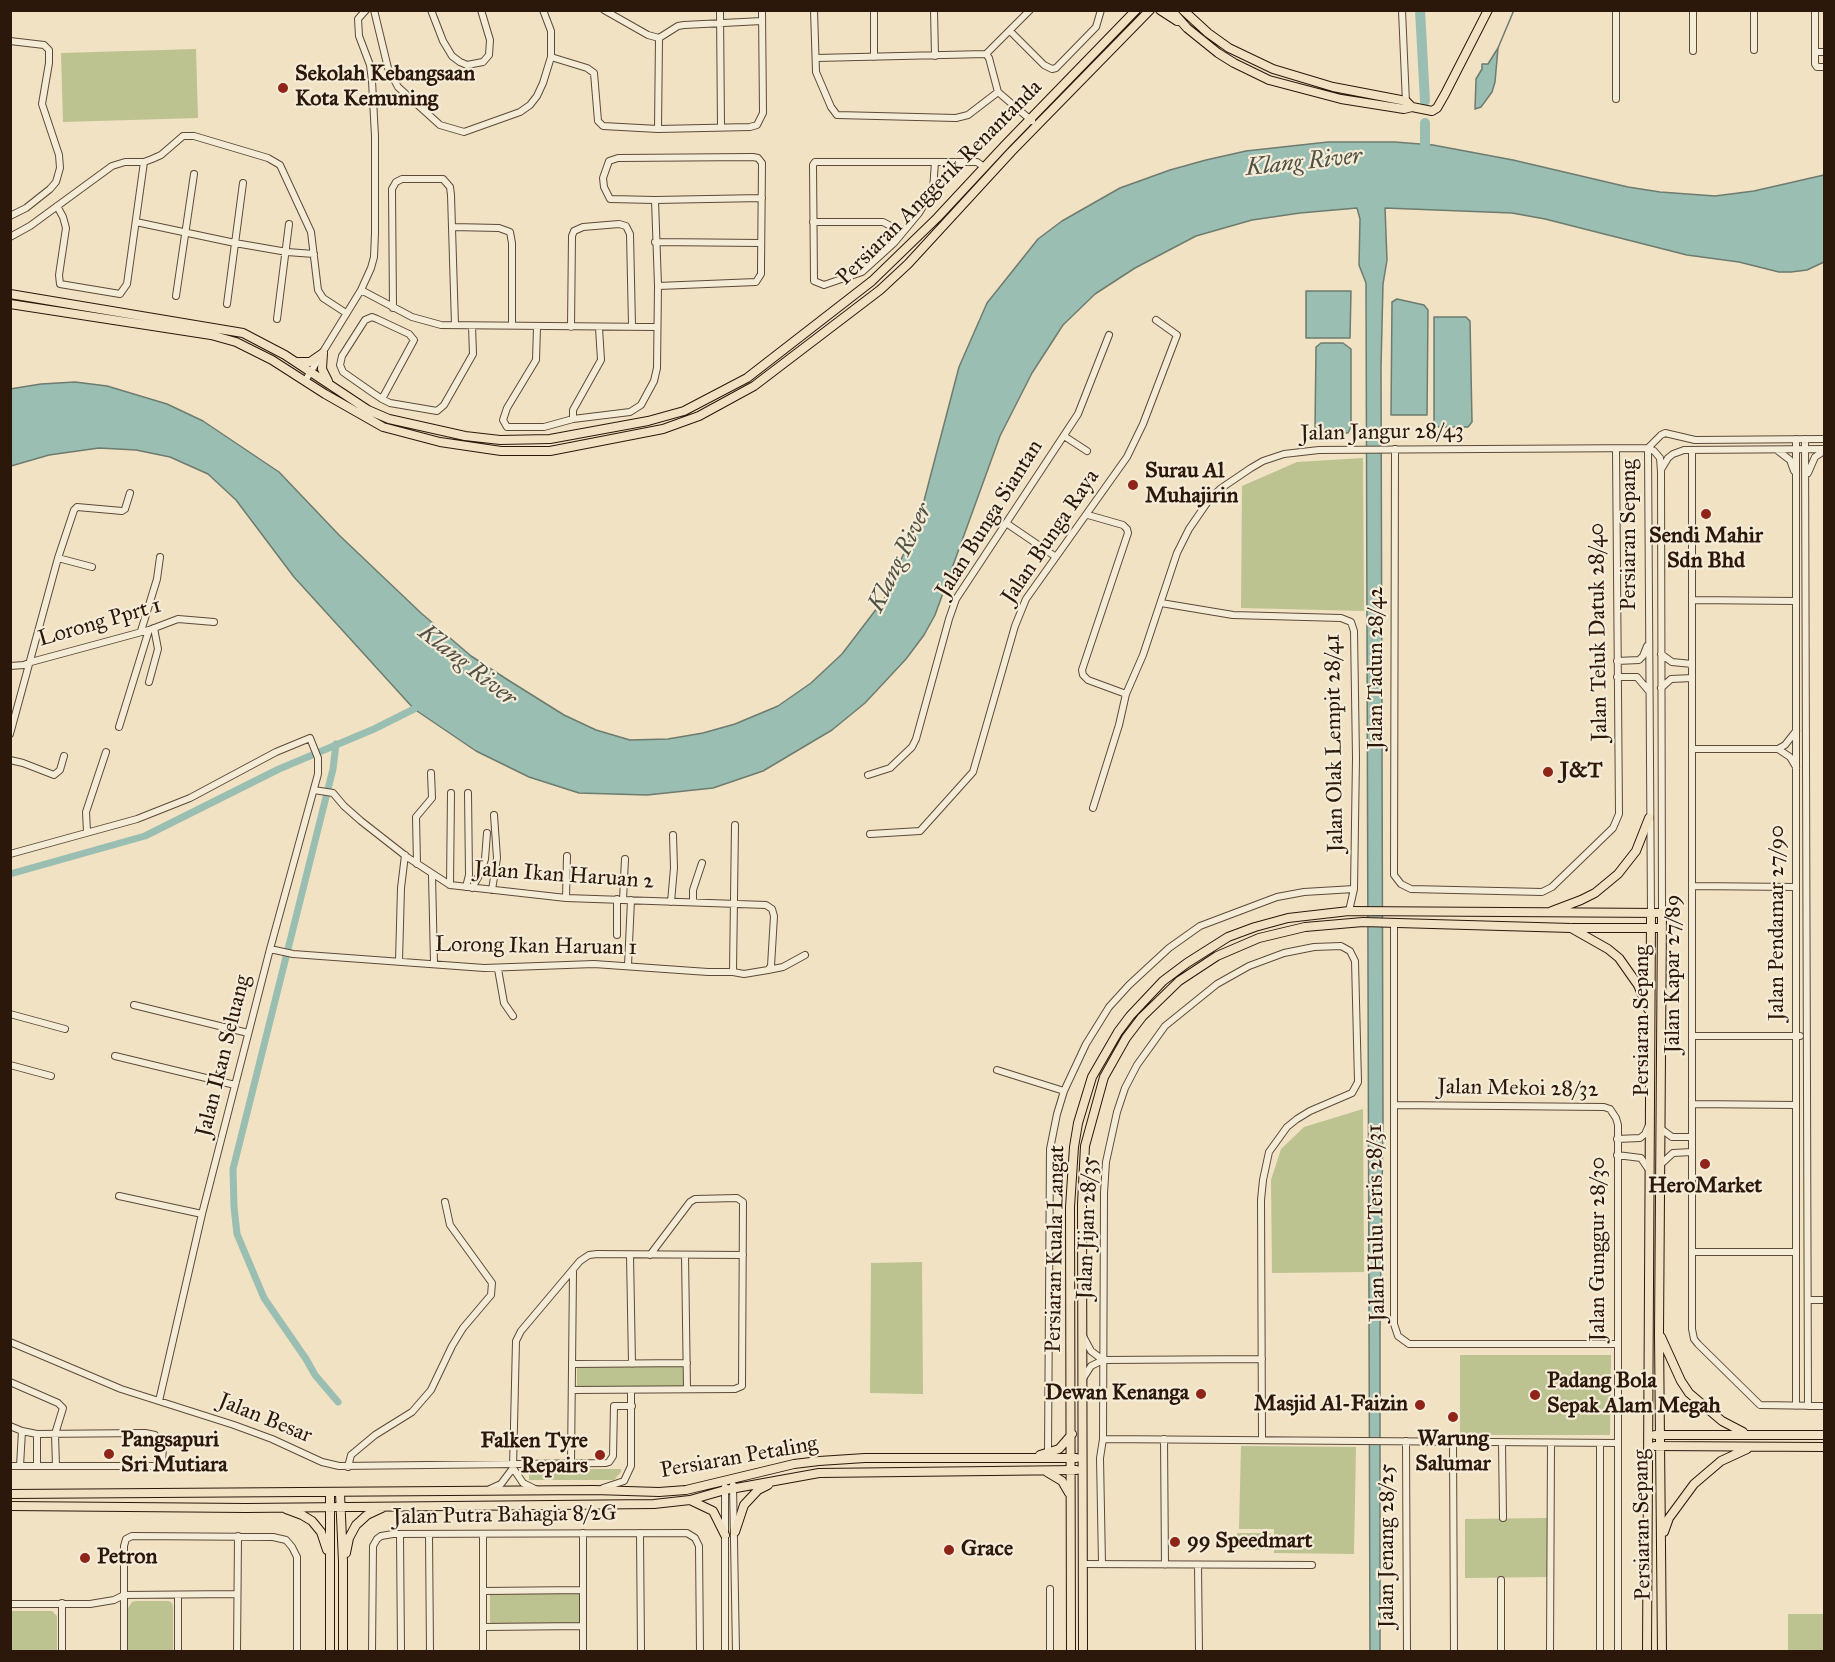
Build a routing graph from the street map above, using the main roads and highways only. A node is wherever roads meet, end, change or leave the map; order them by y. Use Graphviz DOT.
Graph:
graph roads {
  1 [pos="1136,10"];
  2 [pos="1154,10"];
  3 [pos="1160,10"];
  4 [pos="1171,10"];
  5 [pos="1184,10"];
  6 [pos="1488,10"];
  7 [pos="1147,13"];
  8 [pos="1188,28"];
  9 [pos="1408,106"];
  10 [pos="1034,123"];
  11 [pos="899,256"];
  12 [pos="908,264"];
  13 [pos="10,294"];
  14 [pos="10,304"];
  15 [pos="296,362"];
  16 [pos="334,388"];
  17 [pos="534,441"];
  18 [pos="533,451"];
  19 [pos="1649,818"];
  20 [pos="1662,913"];
  21 [pos="1543,914"];
  22 [pos="1651,914"];
  23 [pos="1571,928"];
  24 [pos="1650,928"];
  25 [pos="1662,928"];
  26 [pos="1651,1018"];
  27 [pos="1071,1264"];
  28 [pos="1082,1264"];
  29 [pos="1649,1272"];
  30 [pos="1660,1272"];
  31 [pos="1659,1334"];
  32 [pos="1072,1434"];
  33 [pos="1648,1435"];
  34 [pos="1660,1435"];
  35 [pos="1760,1435"];
  36 [pos="1824,1435"];
  37 [pos="1648,1446"];
  38 [pos="1660,1446"];
  39 [pos="1766,1446"];
  40 [pos="1824,1447"];
  41 [pos="1031,1458"];
  42 [pos="1072,1458"];
  43 [pos="1083,1458"];
  44 [pos="1072,1470"];
  45 [pos="1083,1470"];
  46 [pos="1044,1471"];
  47 [pos="776,1480"];
  48 [pos="330,1493"];
  49 [pos="340,1493"];
  50 [pos="10,1494"];
  51 [pos="1071,1499"];
  52 [pos="690,1500"];
  53 [pos="330,1506"];
  54 [pos="340,1506"];
  55 [pos="388,1506"];
  56 [pos="279,1507"];
  57 [pos="10,1508"];
  58 [pos="735,1533"];
  59 [pos="725,1535"];
  60 [pos="1662,1549"];
  61 [pos="343,1562"];
  62 [pos="330,1563"];
  63 [pos="330,1652"];
  64 [pos="343,1652"];
  65 [pos="1071,1652"];
  66 [pos="1083,1652"];
  67 [pos="1647,1652"];
  68 [pos="1662,1652"];
  1 -- 10 [label="main road, Persiaran Anggerik Renantanda"];
  2 -- 7 [label="main road"];
  3 -- 8 [label="main road"];
  4 -- 8 [label="main road"];
  5 -- 9 [label="main road"];
  6 -- 9 [label="main road"];
  7 -- 10 [label="main road"];
  8 -- 9 [label="main road"];
  10 -- 11 [label="main road, Persiaran Anggerik Renantanda"];
  10 -- 12 [label="main road, Persiaran Anggerik Renantanda"];
  11 -- 12 [label="main road"];
  11 -- 17 [label="main road, Persiaran Anggerik Renantanda"];
  12 -- 18 [label="main road, Persiaran Anggerik Renantanda"];
  13 -- 15 [label="main road, Persiaran Anggerik Renantanda"];
  14 -- 18 [label="main road, Persiaran Anggerik Renantanda"];
  15 -- 16 [label="main road, Persiaran Anggerik Renantanda"];
  15 -- 16 [label="main road"];
  16 -- 17 [label="main road, Persiaran Anggerik Renantanda"];
  17 -- 18 [label="main road"];
  19 -- 21 [label="main road"];
  20 -- 22 [label="main road, Persiaran Kuala Langat"];
  20 -- 25 [label="main road, Persiaran Sepang"];
  21 -- 22 [label="main road, Persiaran Kuala Langat"];
  21 -- 27 [label="main road, Persiaran Kuala Langat"];
  22 -- 24 [label="main road, Persiaran Sepang"];
  23 -- 24 [label="main road, Persiaran Kuala Langat"];
  23 -- 26 [label="main road"];
  23 -- 28 [label="main road, Persiaran Kuala Langat"];
  24 -- 25 [label="main road, Persiaran Kuala Langat"];
  24 -- 26 [label="main road, Persiaran Sepang"];
  25 -- 30 [label="main road, Persiaran Sepang"];
  26 -- 29 [label="main road, Persiaran Sepang"];
  27 -- 28 [label="main road"];
  27 -- 32 [label="main road, Persiaran Kuala Langat"];
  28 -- 43 [label="main road, Persiaran Kuala Langat"];
  29 -- 30 [label="main road"];
  29 -- 33 [label="main road, Persiaran Sepang"];
  30 -- 31 [label="main road, Persiaran Sepang"];
  31 -- 34 [label="main road, Persiaran Sepang"];
  31 -- 35 [label="main road"];
  32 -- 41 [label="main road"];
  32 -- 42 [label="main road, Persiaran Kuala Langat"];
  33 -- 34 [label="main road"];
  33 -- 37 [label="main road, Persiaran Sepang"];
  34 -- 35 [label="main road"];
  34 -- 38 [label="main road, Persiaran Sepang"];
  35 -- 36 [label="main road"];
  37 -- 38 [label="main road"];
  37 -- 67 [label="main road, Persiaran Sepang"];
  38 -- 39 [label="main road"];
  38 -- 60 [label="main road, Persiaran Sepang"];
  39 -- 40 [label="main road"];
  39 -- 60 [label="main road"];
  41 -- 42 [label="main road, Persiaran Petaling"];
  41 -- 49 [label="main road, Persiaran Petaling"];
  42 -- 43 [label="main road, Persiaran Petaling"];
  42 -- 44 [label="main road, Persiaran Kuala Langat"];
  43 -- 45 [label="main road, Persiaran Kuala Langat"];
  44 -- 45 [label="main road, Persiaran Petaling"];
  44 -- 46 [label="main road, Persiaran Petaling"];
  44 -- 51 [label="main road, Persiaran Kuala Langat"];
  45 -- 66 [label="main road, Persiaran Kuala Langat"];
  46 -- 47 [label="main road, Persiaran Petaling"];
  46 -- 51 [label="main road"];
  47 -- 52 [label="main road, Persiaran Petaling"];
  47 -- 58 [label="main road"];
  48 -- 49 [label="main road, Persiaran Petaling"];
  48 -- 50 [label="main road, Persiaran Petaling"];
  48 -- 53 [label="main road"];
  49 -- 54 [label="main road"];
  51 -- 65 [label="main road, Persiaran Kuala Langat"];
  52 -- 55 [label="main road, Persiaran Petaling"];
  52 -- 59 [label="main road"];
  53 -- 54 [label="main road, Persiaran Petaling"];
  53 -- 56 [label="main road, Persiaran Petaling"];
  53 -- 62 [label="main road"];
  54 -- 55 [label="main road, Persiaran Petaling"];
  54 -- 61 [label="main road"];
  55 -- 61 [label="main road"];
  56 -- 57 [label="main road, Persiaran Petaling"];
  56 -- 62 [label="main road"];
  60 -- 68 [label="main road, Persiaran Sepang"];
  61 -- 64 [label="main road"];
  62 -- 63 [label="main road"];
}
